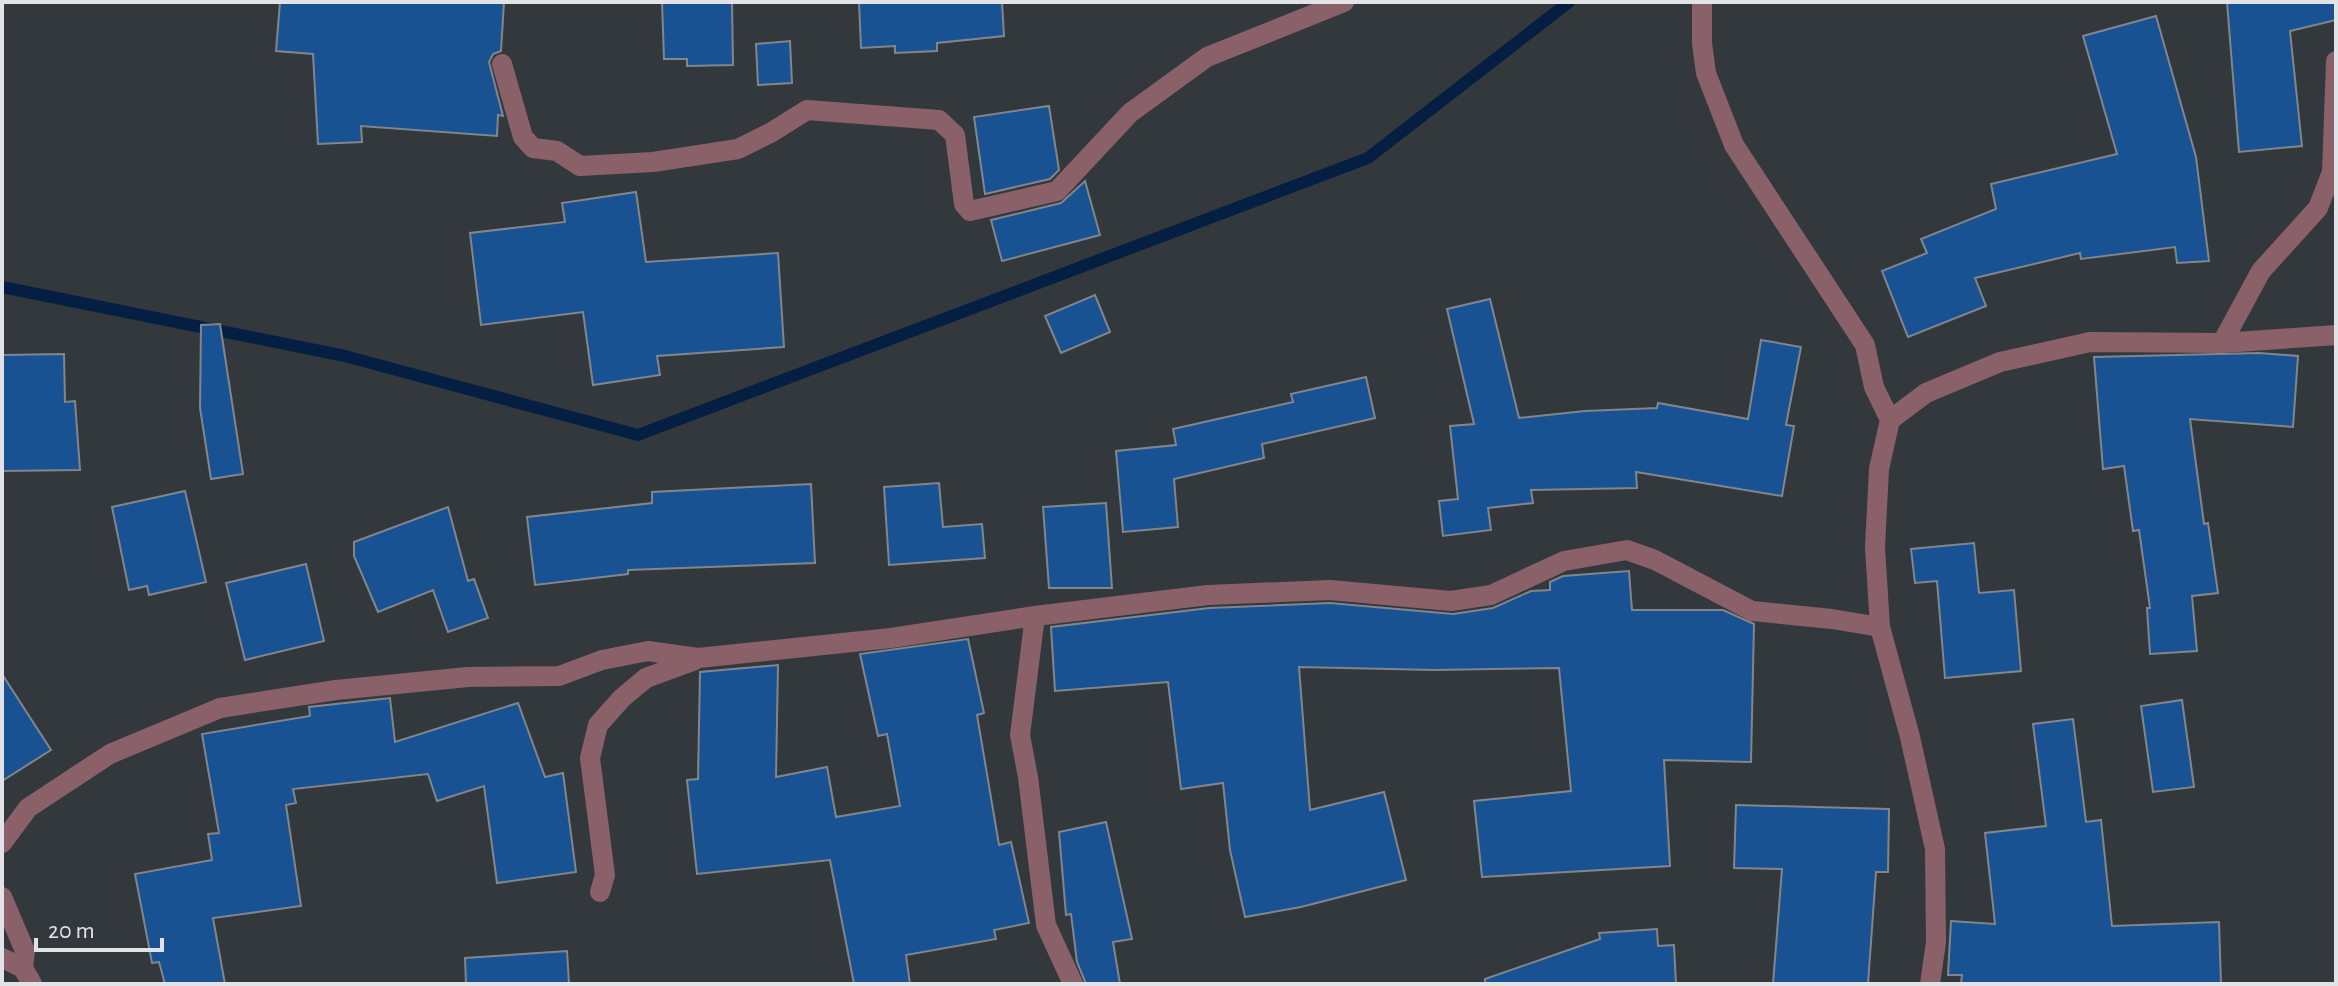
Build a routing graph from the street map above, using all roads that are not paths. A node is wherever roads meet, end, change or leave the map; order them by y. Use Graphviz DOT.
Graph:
graph roads {
  1 [pos="1344,2"];
  2 [pos="1702,2"];
  3 [pos="2336,61"];
  4 [pos="502,64"];
  5 [pos="2336,335"];
  6 [pos="2222,343"];
  7 [pos="1890,420"];
  8 [pos="1035,616"];
  9 [pos="1880,627"];
  10 [pos="698,658"];
  11 [pos="2,843"];
  12 [pos="600,892"];
  13 [pos="2,897"];
  14 [pos="2,958"];
  15 [pos="27,976"];
  16 [pos="1073,984"];
  17 [pos="1930,984"];
  1 -- 4 [label="street"];
  2 -- 7 [label="street"];
  3 -- 6 [label="street"];
  5 -- 6 [label="street"];
  6 -- 7 [label="street"];
  7 -- 9 [label="street"];
  8 -- 9 [label="street"];
  8 -- 10 [label="street"];
  8 -- 16 [label="street"];
  9 -- 17 [label="street"];
  10 -- 11 [label="street"];
  10 -- 12 [label="street"];
  13 -- 15 [label="street"];
  14 -- 15 [label="street"];
}
